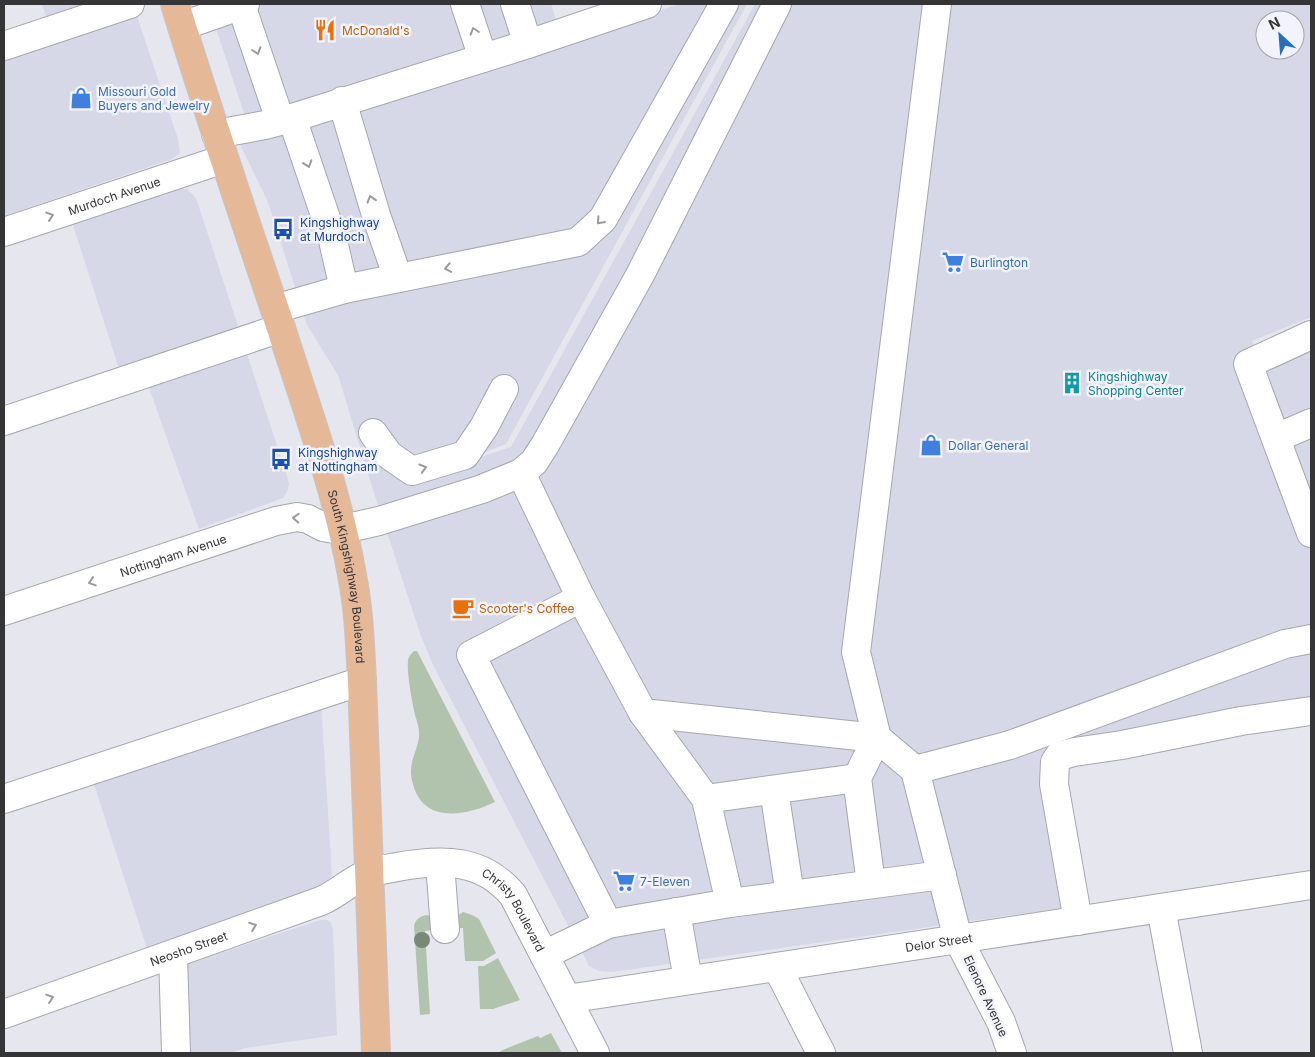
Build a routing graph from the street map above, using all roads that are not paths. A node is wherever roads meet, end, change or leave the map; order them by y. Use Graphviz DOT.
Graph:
graph roads {
  1 [pos="130,4"];
  2 [pos="243,4"];
  3 [pos="465,4"];
  4 [pos="515,4"];
  5 [pos="647,4"];
  6 [pos="724,4"];
  7 [pos="777,4"];
  8 [pos="937,4"];
  9 [pos="179,15"];
  10 [pos="528,44"];
  11 [pos="4,46"];
  12 [pos="483,58"];
  13 [pos="342,101"];
  14 [pos="286,119"];
  15 [pos="220,146"];
  16 [pos="4,232"];
  17 [pos="398,278"];
  18 [pos="344,289"];
  19 [pos="278,319"];
  20 [pos="1311,335"];
  21 [pos="504,389"];
  22 [pos="4,421"];
  23 [pos="1311,423"];
  24 [pos="373,433"];
  25 [pos="1276,438"];
  26 [pos="521,473"];
  27 [pos="343,529"];
  28 [pos="1311,533"];
  29 [pos="580,598"];
  30 [pos="4,611"];
  31 [pos="1311,639"];
  32 [pos="362,681"];
  33 [pos="1311,711"];
  34 [pos="643,713"];
  35 [pos="877,738"];
  36 [pos="915,770"];
  37 [pos="857,778"];
  38 [pos="774,790"];
  39 [pos="4,799"];
  40 [pos="706,799"];
  41 [pos="440,863"];
  42 [pos="369,873"];
  43 [pos="942,875"];
  44 [pos="871,884"];
  45 [pos="1311,885"];
  46 [pos="790,895"];
  47 [pos="730,903"];
  48 [pos="1161,908"];
  49 [pos="676,912"];
  50 [pos="1078,921"];
  51 [pos="608,924"];
  52 [pos="445,929"];
  53 [pos="958,939"];
  54 [pos="173,955"];
  55 [pos="544,955"];
  56 [pos="777,967"];
  57 [pos="688,980"];
  58 [pos="567,999"];
  59 [pos="4,1014"];
  60 [pos="176,1053"];
  61 [pos="376,1053"];
  62 [pos="595,1053"];
  63 [pos="821,1053"];
  64 [pos="1012,1053"];
  65 [pos="1188,1053"];
  1 -- 11 [label="street"];
  2 -- 9 [label="street"];
  2 -- 14 [label="street, one-way"];
  12 -- 3 [label="street, one-way"];
  4 -- 10 [label="street"];
  5 -- 10 [label="street, Murdoch Avenue"];
  6 -- 17 [label="street, one-way"];
  7 -- 26 [label="street"];
  8 -- 35 [label="street"];
  9 -- 15 [label="main road, South Kingshighway Boulevard"];
  10 -- 12 [label="street, Murdoch Avenue"];
  12 -- 13 [label="street, Murdoch Avenue"];
  13 -- 14 [label="street, Murdoch Avenue"];
  17 -- 13 [label="street, one-way"];
  14 -- 15 [label="street, Murdoch Avenue"];
  14 -- 18 [label="street, one-way"];
  16 -- 15 [label="street, Murdoch Avenue, one-way"];
  15 -- 19 [label="main road, South Kingshighway Boulevard"];
  17 -- 18 [label="street"];
  18 -- 19 [label="street"];
  19 -- 22 [label="street"];
  19 -- 27 [label="main road, South Kingshighway Boulevard"];
  20 -- 25 [label="street"];
  24 -- 21 [label="street, one-way"];
  23 -- 25 [label="street"];
  25 -- 28 [label="street"];
  26 -- 27 [label="street"];
  26 -- 29 [label="street"];
  27 -- 30 [label="street, Nottingham Avenue, one-way"];
  27 -- 32 [label="main road, South Kingshighway Boulevard"];
  29 -- 34 [label="street"];
  29 -- 51 [label="street"];
  31 -- 36 [label="street"];
  32 -- 39 [label="street"];
  32 -- 42 [label="main road, South Kingshighway Boulevard"];
  33 -- 50 [label="street"];
  34 -- 35 [label="street"];
  34 -- 40 [label="street"];
  35 -- 36 [label="street"];
  35 -- 37 [label="street"];
  36 -- 43 [label="street, Elenore Avenue"];
  37 -- 38 [label="street"];
  37 -- 44 [label="street"];
  38 -- 40 [label="street"];
  38 -- 46 [label="street"];
  40 -- 47 [label="street"];
  41 -- 42 [label="street, Christy Boulevard"];
  41 -- 52 [label="street"];
  41 -- 55 [label="street, Christy Boulevard"];
  54 -- 42 [label="street, Neosho Street, one-way"];
  42 -- 61 [label="main road, South Kingshighway Boulevard"];
  43 -- 44 [label="street"];
  43 -- 53 [label="street, Elenore Avenue"];
  44 -- 46 [label="street"];
  45 -- 48 [label="street, Delor Street"];
  46 -- 47 [label="street"];
  47 -- 49 [label="street"];
  48 -- 50 [label="street, Delor Street"];
  48 -- 65 [label="street"];
  49 -- 51 [label="street"];
  49 -- 57 [label="street"];
  50 -- 53 [label="street, Delor Street"];
  51 -- 55 [label="street"];
  53 -- 56 [label="street, Delor Street"];
  53 -- 64 [label="street, Elenore Avenue"];
  59 -- 54 [label="street, Neosho Street, one-way"];
  54 -- 60 [label="street"];
  55 -- 58 [label="street, Christy Boulevard"];
  56 -- 57 [label="street, Delor Street"];
  56 -- 63 [label="street"];
  57 -- 58 [label="street, Delor Street"];
  58 -- 62 [label="street, Christy Boulevard"];
}
